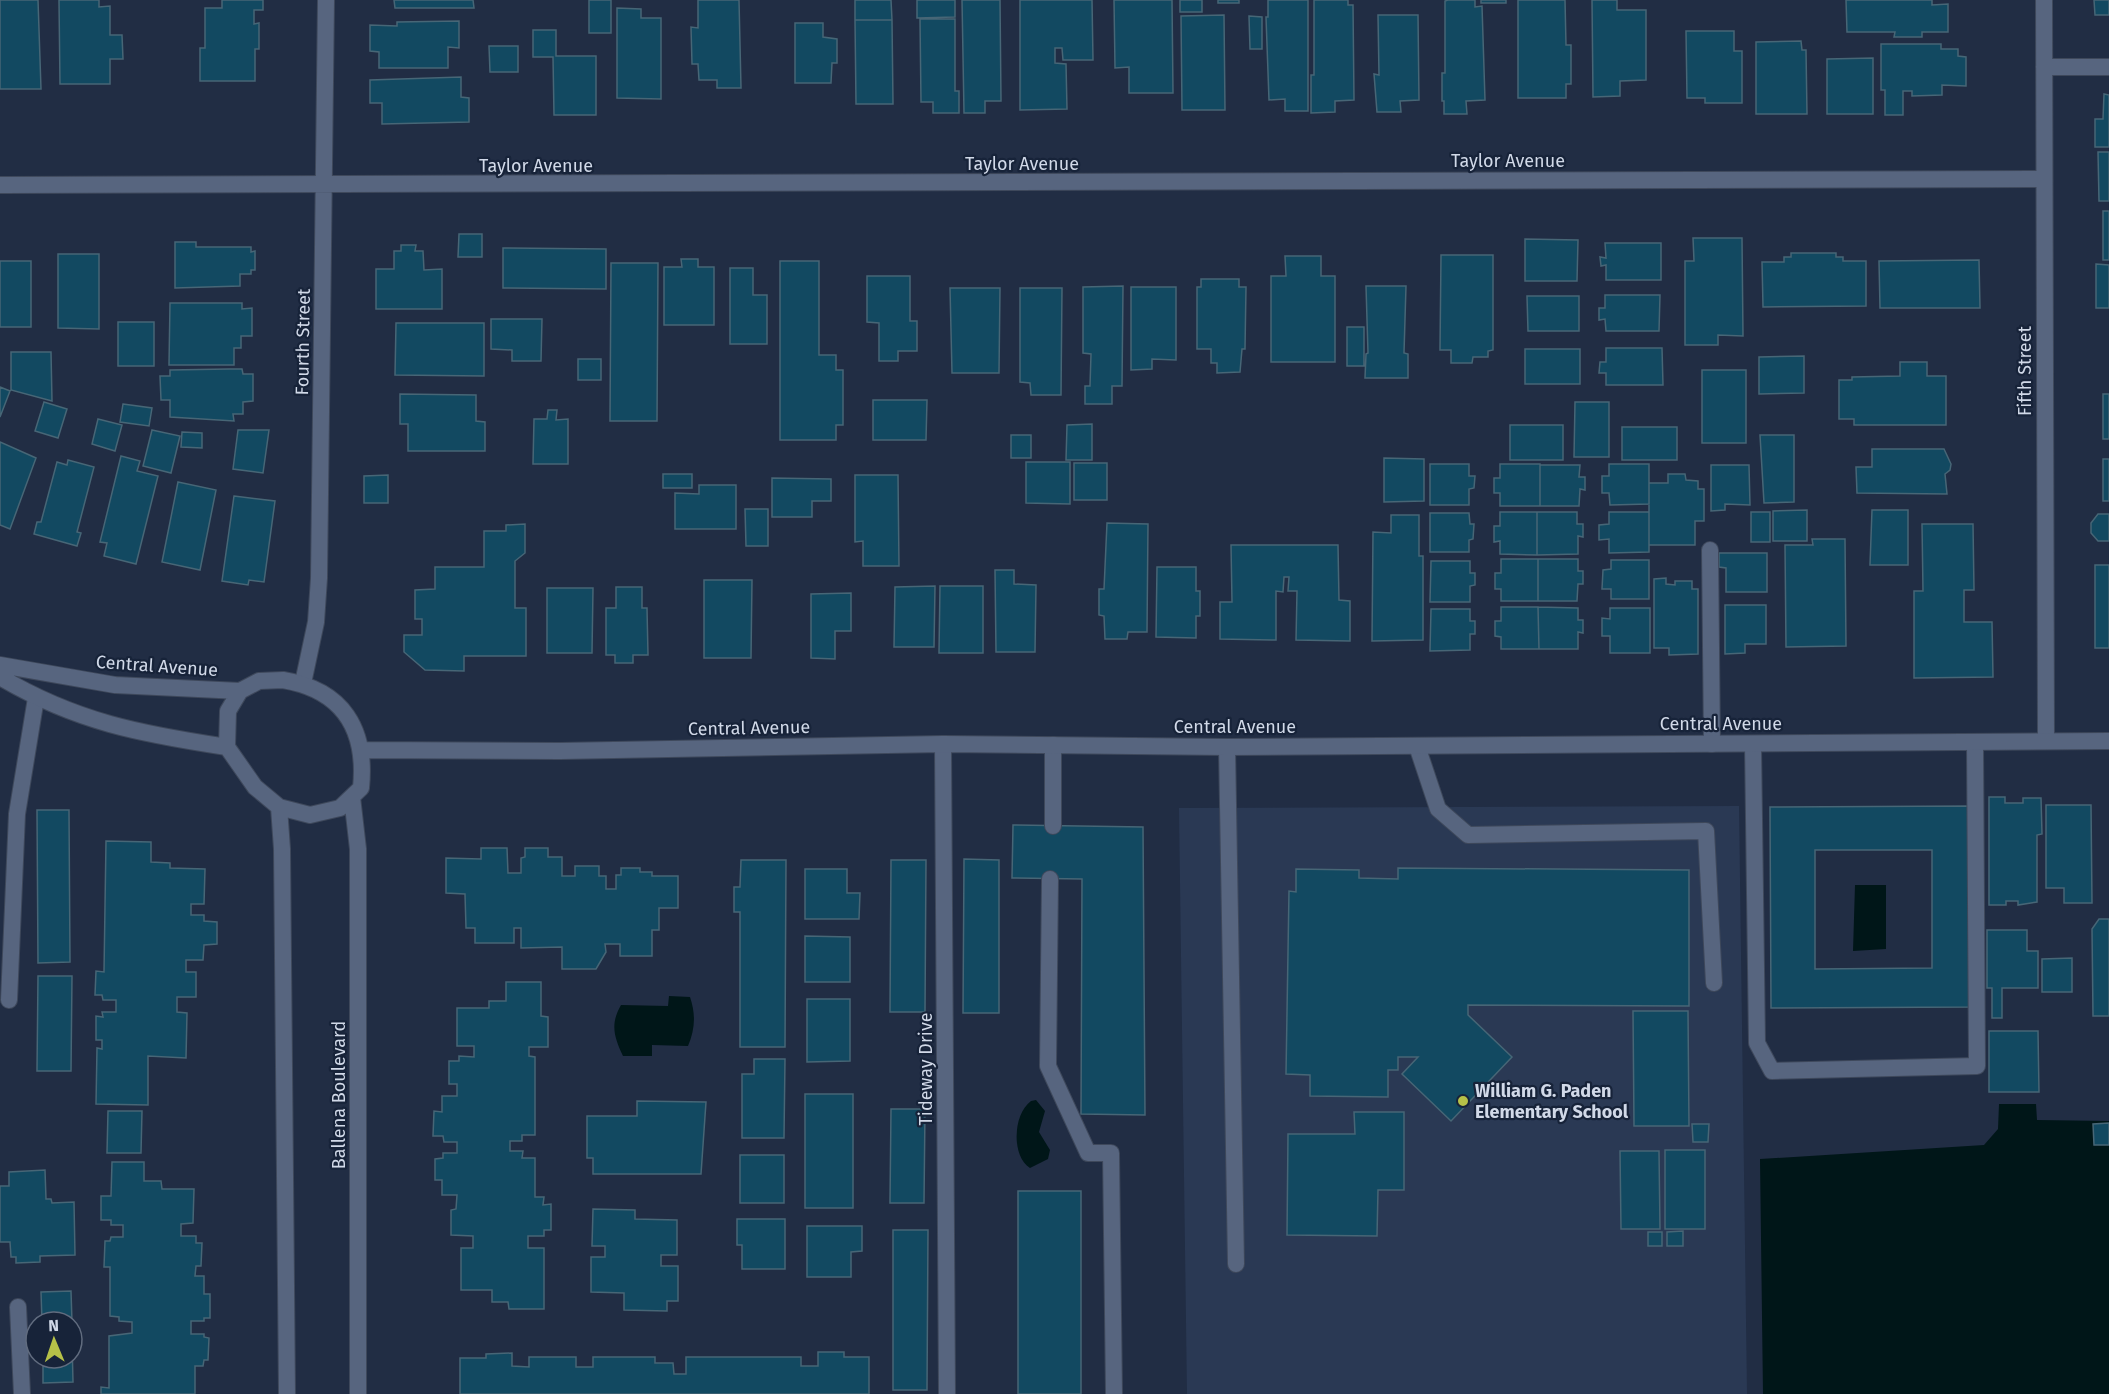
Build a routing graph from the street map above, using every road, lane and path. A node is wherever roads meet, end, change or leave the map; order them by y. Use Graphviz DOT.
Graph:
graph roads {
  1 [pos="326,0"];
  2 [pos="2044,0"];
  3 [pos="2044,67"];
  4 [pos="2109,67"];
  5 [pos="2044,179"];
  6 [pos="0,185"];
  7 [pos="326,186"];
  8 [pos="1710,550"];
  9 [pos="0,665"];
  10 [pos="0,677"];
  11 [pos="303,683"];
  12 [pos="240,691"];
  13 [pos="36,698"];
  14 [pos="2046,741"];
  15 [pos="2109,741"];
  16 [pos="1975,742"];
  17 [pos="944,744"];
  18 [pos="1712,744"];
  19 [pos="1753,744"];
  20 [pos="1053,745"];
  21 [pos="1417,746"];
  22 [pos="227,747"];
  23 [pos="1227,747"];
  24 [pos="361,750"];
  25 [pos="352,797"];
  26 [pos="279,807"];
  27 [pos="1053,826"];
  28 [pos="1050,879"];
  29 [pos="1714,983"];
  30 [pos="9,1000"];
  31 [pos="1236,1264"];
  32 [pos="18,1307"];
  33 [pos="22,1394"];
  34 [pos="287,1394"];
  35 [pos="358,1394"];
  36 [pos="947,1394"];
  37 [pos="1114,1394"];
  1 -- 7 [label="street, Fourth Street"];
  2 -- 3 [label="street, Fifth Street"];
  3 -- 4 [label="street"];
  3 -- 5 [label="street, Fifth Street"];
  5 -- 7 [label="street, Taylor Avenue"];
  5 -- 14 [label="street, Fifth Street"];
  6 -- 7 [label="street, Taylor Avenue"];
  7 -- 11 [label="street, Fourth Street"];
  8 -- 18 [label="street"];
  9 -- 12 [label="street, Central Avenue"];
  10 -- 13 [label="street"];
  11 -- 12 [label="street"];
  11 -- 24 [label="street"];
  12 -- 22 [label="street"];
  13 -- 22 [label="street"];
  13 -- 30 [label="street"];
  14 -- 15 [label="street, Central Avenue"];
  14 -- 16 [label="street, Central Avenue"];
  16 -- 19 [label="street, Central Avenue"];
  16 -- 19 [label="street"];
  17 -- 20 [label="street, Central Avenue"];
  17 -- 24 [label="street, Central Avenue"];
  17 -- 36 [label="street, Tideway Drive"];
  18 -- 19 [label="street, Central Avenue"];
  18 -- 21 [label="street, Central Avenue"];
  20 -- 23 [label="street, Central Avenue"];
  20 -- 27 [label="street"];
  21 -- 23 [label="street, Central Avenue"];
  21 -- 29 [label="street"];
  22 -- 26 [label="street"];
  23 -- 31 [label="street"];
  24 -- 25 [label="street"];
  25 -- 26 [label="street"];
  25 -- 35 [label="street, Ballena Boulevard"];
  26 -- 34 [label="street"];
  28 -- 37 [label="street"];
  32 -- 33 [label="street"];
}
